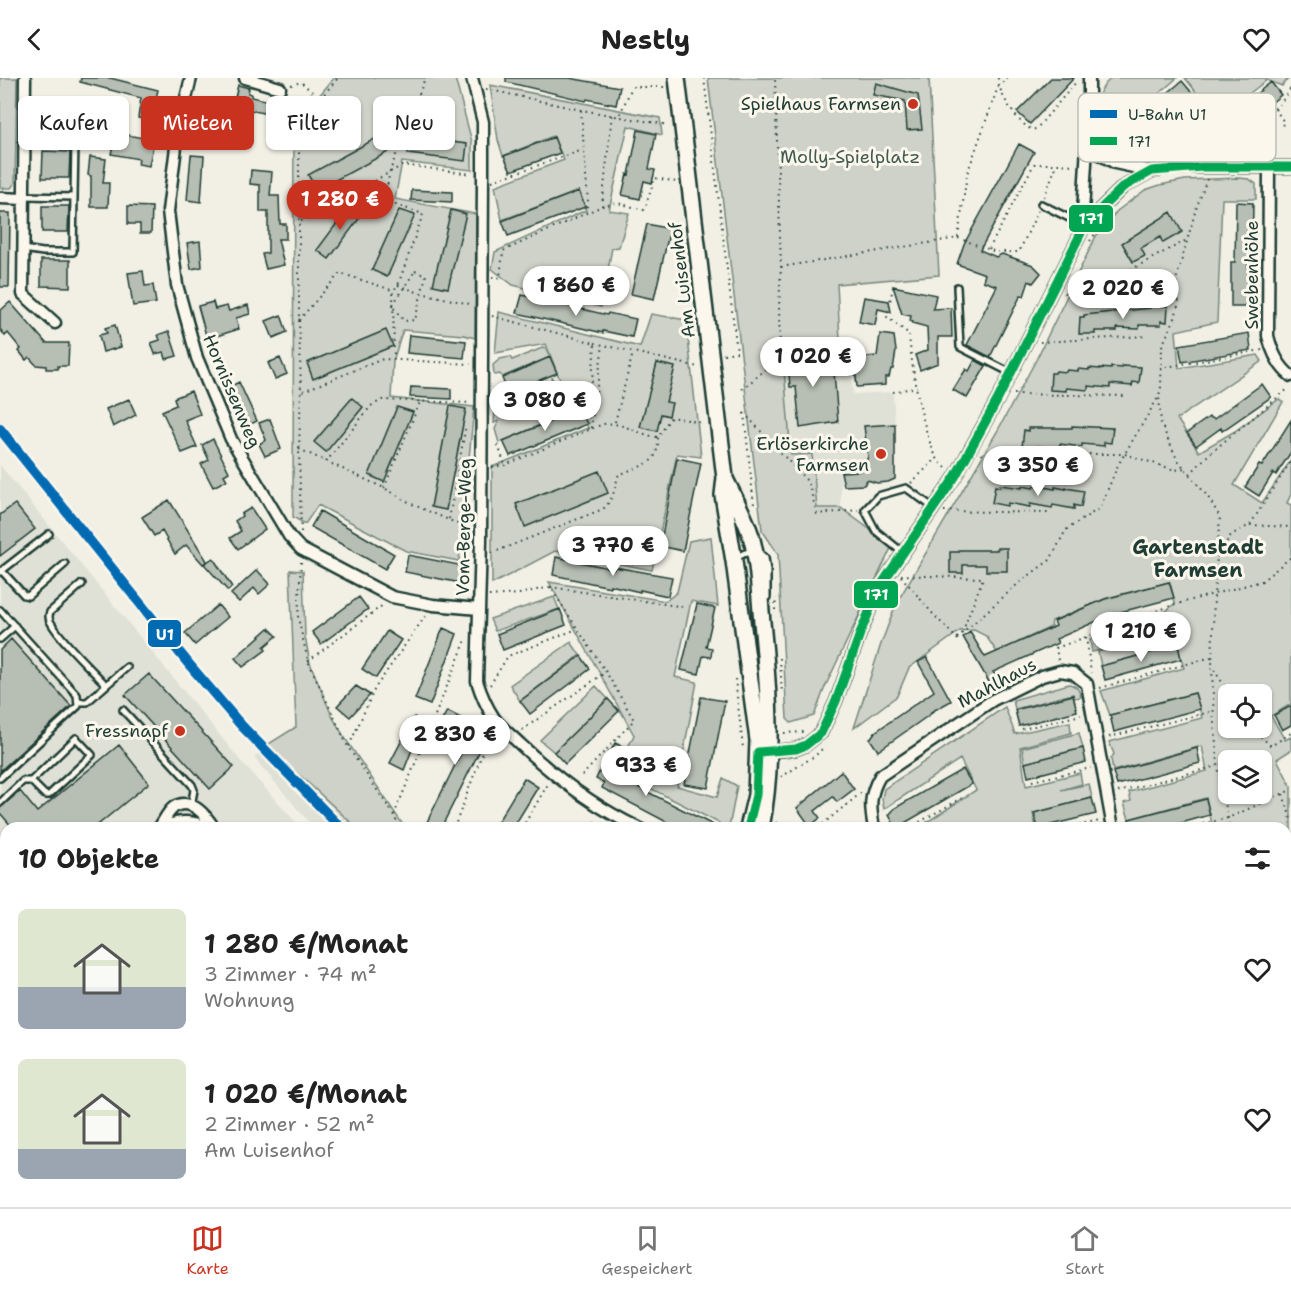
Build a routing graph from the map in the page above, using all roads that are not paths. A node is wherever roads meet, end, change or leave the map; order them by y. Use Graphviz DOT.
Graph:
graph roads {
  1 [pos="25,78"];
  2 [pos="191,78"];
  3 [pos="245,78"];
  4 [pos="473,82"];
  5 [pos="671,82"];
  6 [pos="280,88"];
  7 [pos="25,96"];
  8 [pos="24,150"];
  9 [pos="75,150"];
  10 [pos="1086,162"];
  11 [pos="1115,162"];
  12 [pos="1269,167"];
  13 [pos="1291,167"];
  14 [pos="1152,171"];
  15 [pos="74,197"];
  16 [pos="0,198"];
  17 [pos="24,198"];
  18 [pos="1041,204"];
  19 [pos="1086,223"];
  20 [pos="23,249"];
  21 [pos="957,287"];
  22 [pos="55,323"];
  23 [pos="1011,373"];
  24 [pos="1291,376"];
  25 [pos="725,478"];
  26 [pos="936,513"];
  27 [pos="49,534"];
  28 [pos="755,552"];
  29 [pos="902,552"];
  30 [pos="734,561"];
  31 [pos="65,564"];
  32 [pos="1,572"];
  33 [pos="82,584"];
  34 [pos="479,609"];
  35 [pos="0,610"];
  36 [pos="15,626"];
  37 [pos="0,639"];
  38 [pos="127,667"];
  39 [pos="106,686"];
  40 [pos="78,702"];
  41 [pos="123,710"];
  42 [pos="757,752"];
  43 [pos="0,778"];
  44 [pos="31,781"];
  45 [pos="0,803"];
  46 [pos="191,806"];
  47 [pos="164,822"];
  48 [pos="200,822"];
  49 [pos="210,822"];
  50 [pos="627,822"];
  51 [pos="749,822"];
  52 [pos="762,822"];
  53 [pos="872,822"];
  54 [pos="1112,822"];
  1 -- 7 [label="street"];
  2 -- 34 [label="street, Hornissenweg"];
  3 -- 6 [label="street"];
  4 -- 34 [label="street, Vom-Berge-Weg"];
  5 -- 25 [label="main road, Am Luisenhof"];
  8 -- 17 [label="street"];
  9 -- 15 [label="lane"];
  10 -- 19 [label="street"];
  11 -- 14 [label="street"];
  12 -- 13 [label="street"];
  12 -- 14 [label="street"];
  12 -- 24 [label="street, Swebenhöhe"];
  14 -- 19 [label="street"];
  15 -- 17 [label="lane"];
  15 -- 20 [label="lane"];
  16 -- 17 [label="street"];
  17 -- 20 [label="street"];
  18 -- 19 [label="lane"];
  19 -- 23 [label="street"];
  20 -- 22 [label="street"];
  21 -- 23 [label="lane"];
  23 -- 26 [label="street"];
  25 -- 28 [label="main road, Am Luisenhof"];
  25 -- 30 [label="main road, Am Luisenhof"];
  26 -- 29 [label="street"];
  26 -- 29 [label="lane"];
  27 -- 32 [label="lane"];
  28 -- 30 [label="lane"];
  28 -- 42 [label="main road, Am Luisenhof"];
  29 -- 42 [label="street"];
  30 -- 42 [label="main road, Am Luisenhof"];
  31 -- 32 [label="lane"];
  33 -- 39 [label="lane"];
  34 -- 50 [label="street, Vom-Berge-Weg"];
  35 -- 36 [label="lane"];
  36 -- 37 [label="lane"];
  36 -- 40 [label="lane"];
  38 -- 39 [label="lane"];
  39 -- 40 [label="lane"];
  40 -- 43 [label="lane"];
  41 -- 46 [label="lane"];
  42 -- 51 [label="main road, Am Luisenhof"];
  42 -- 52 [label="main road, Am Luisenhof"];
  44 -- 44 [label="lane"];
  44 -- 45 [label="lane"];
  46 -- 47 [label="street"];
  46 -- 48 [label="street"];
  46 -- 49 [label="street"];
  53 -- 54 [label="street, Mahlhaus"];
}
